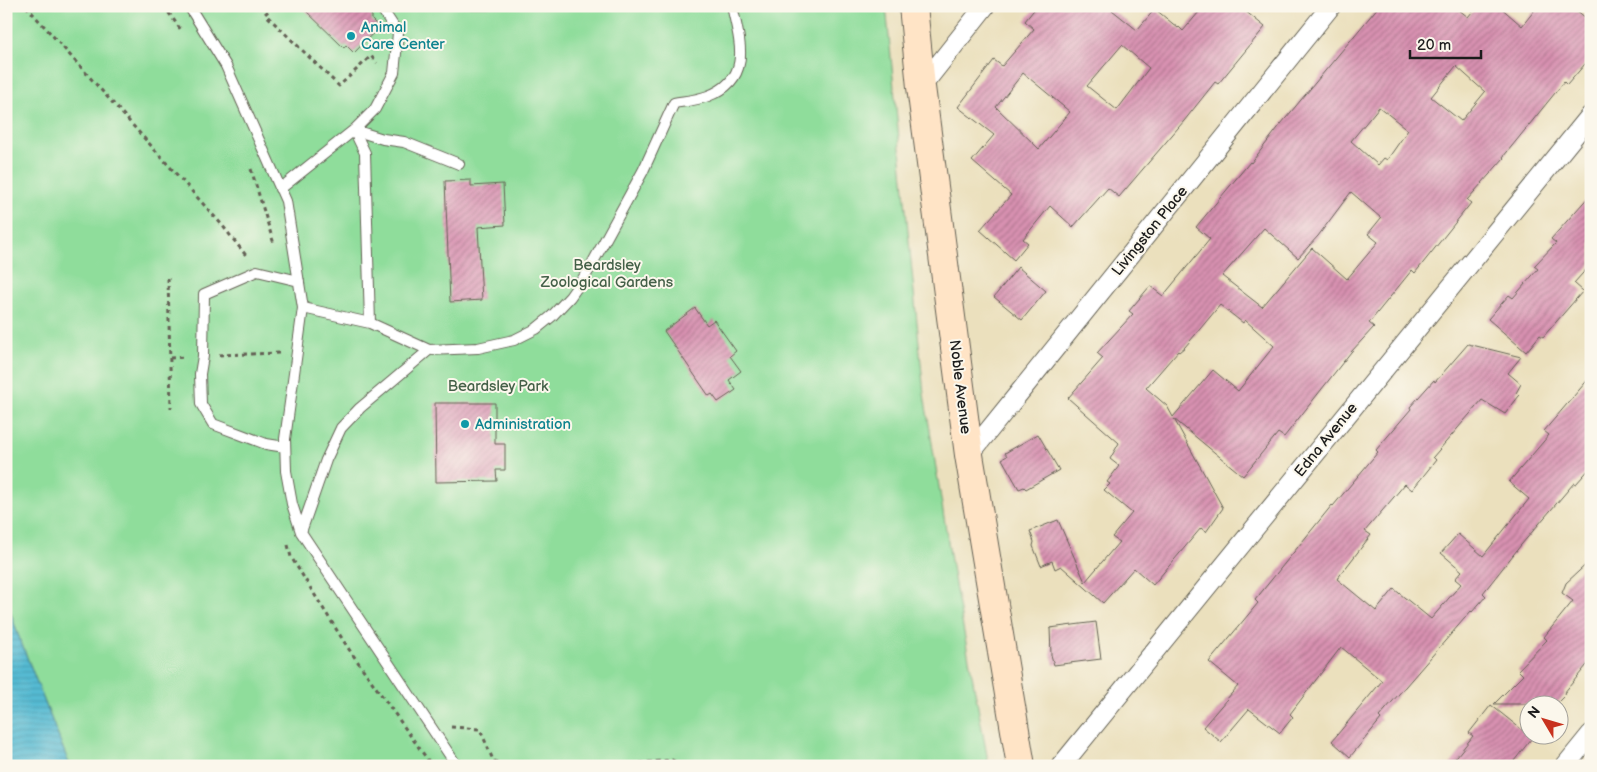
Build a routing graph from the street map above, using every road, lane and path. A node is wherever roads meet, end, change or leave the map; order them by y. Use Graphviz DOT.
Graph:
graph roads {
  1 [pos="26,6"];
  2 [pos="189,6"];
  3 [pos="274,6"];
  4 [pos="380,6"];
  5 [pos="732,6"];
  6 [pos="913,6"];
  7 [pos="985,6"];
  8 [pos="1330,6"];
  9 [pos="391,78"];
  10 [pos="921,87"];
  11 [pos="1591,115"];
  12 [pos="354,130"];
  13 [pos="459,164"];
  14 [pos="280,189"];
  15 [pos="257,271"];
  16 [pos="168,278"];
  17 [pos="298,281"];
  18 [pos="302,308"];
  19 [pos="370,323"];
  20 [pos="428,350"];
  21 [pos="278,353"];
  22 [pos="203,356"];
  23 [pos="170,358"];
  24 [pos="171,408"];
  25 [pos="286,447"];
  26 [pos="969,455"];
  27 [pos="301,532"];
  28 [pos="430,726"];
  29 [pos="1591,734"];
  30 [pos="672,760"];
  31 [pos="457,766"];
  32 [pos="503,766"];
  33 [pos="608,766"];
  34 [pos="677,766"];
  35 [pos="683,766"];
  36 [pos="1021,766"];
  37 [pos="1061,766"];
  38 [pos="1565,766"];
  1 -- 15 [label="path"];
  2 -- 14 [label="lane"];
  3 -- 9 [label="path"];
  4 -- 9 [label="lane"];
  5 -- 20 [label="lane"];
  6 -- 10 [label="main road, Noble Avenue"];
  7 -- 10 [label="street"];
  8 -- 26 [label="street, Livingston Place"];
  9 -- 12 [label="lane"];
  10 -- 26 [label="main road, Noble Avenue"];
  11 -- 37 [label="street, Edna Avenue"];
  12 -- 13 [label="lane"];
  12 -- 14 [label="lane"];
  12 -- 19 [label="lane"];
  14 -- 17 [label="lane"];
  15 -- 17 [label="lane"];
  15 -- 22 [label="lane"];
  16 -- 23 [label="path"];
  17 -- 18 [label="lane"];
  18 -- 19 [label="lane"];
  18 -- 25 [label="lane"];
  19 -- 20 [label="lane"];
  20 -- 27 [label="lane"];
  21 -- 22 [label="path"];
  22 -- 23 [label="path"];
  22 -- 25 [label="lane"];
  23 -- 24 [label="path"];
  25 -- 27 [label="lane"];
  26 -- 36 [label="main road, Noble Avenue"];
  27 -- 28 [label="lane"];
  28 -- 31 [label="lane"];
  28 -- 32 [label="path"];
  29 -- 38 [label="street"];
  30 -- 33 [label="path"];
  30 -- 34 [label="path"];
  30 -- 35 [label="path"];
}
